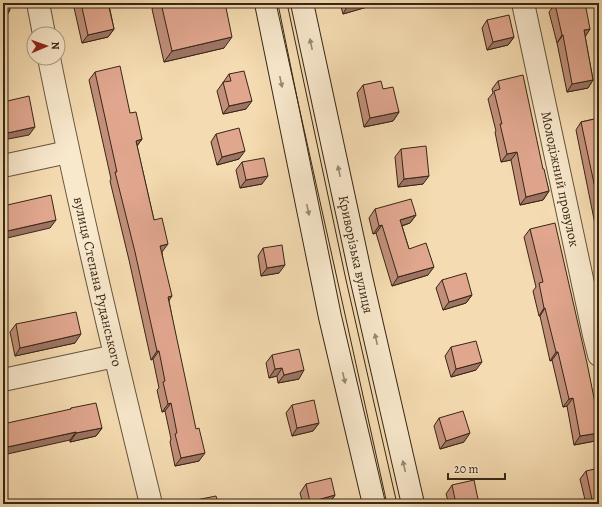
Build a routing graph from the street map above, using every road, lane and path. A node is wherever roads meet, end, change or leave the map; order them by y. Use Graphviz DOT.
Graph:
graph roads {
  1 [pos="38,3"];
  2 [pos="266,3"];
  3 [pos="302,3"];
  4 [pos="523,3"];
  5 [pos="42,26"];
  6 [pos="51,66"];
  7 [pos="68,152"];
  8 [pos="3,166"];
  9 [pos="599,355"];
  10 [pos="115,356"];
  11 [pos="3,380"];
  12 [pos="151,504"];
  13 [pos="374,504"];
  14 [pos="413,504"];
  1 -- 5 [label="street"];
  2 -- 13 [label="street, one-way"];
  14 -- 3 [label="street, Криворізька вулиця, one-way"];
  4 -- 9 [label="street, Молодіжний провулок"];
  6 -- 7 [label="street, вулиця Степана Руданського"];
  7 -- 8 [label="street"];
  7 -- 10 [label="street, вулиця Степана Руданського"];
  10 -- 11 [label="street"];
  10 -- 12 [label="street, вулиця Степана Руданського"];
}
